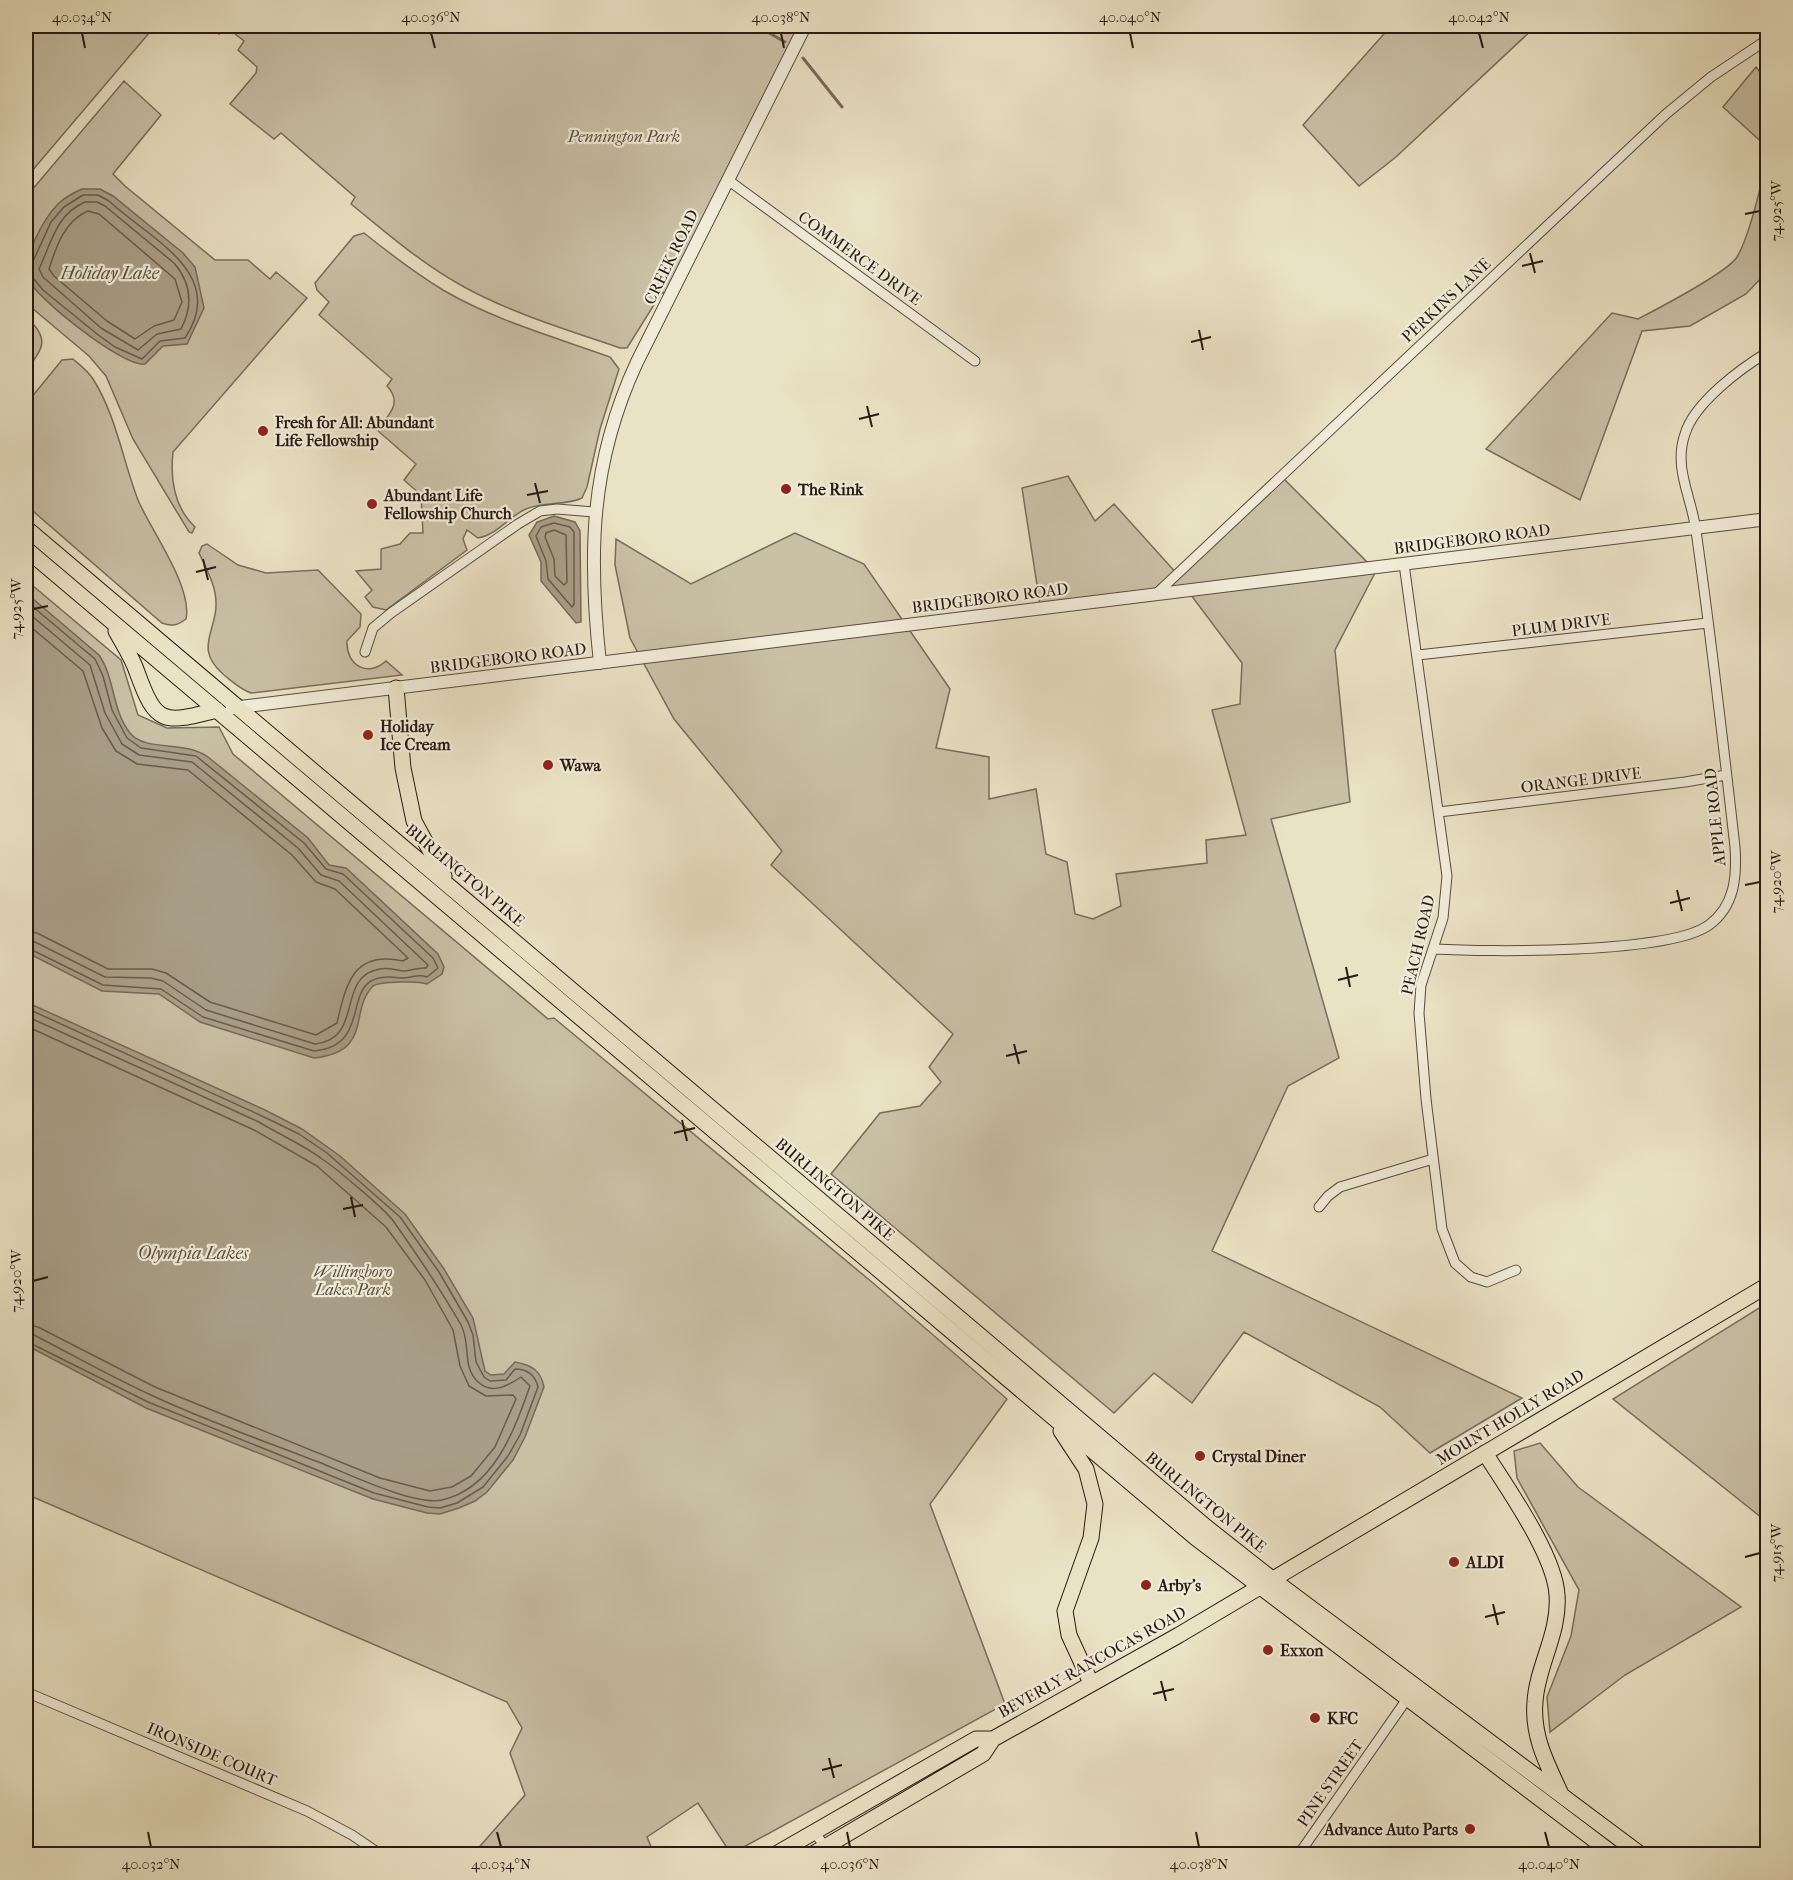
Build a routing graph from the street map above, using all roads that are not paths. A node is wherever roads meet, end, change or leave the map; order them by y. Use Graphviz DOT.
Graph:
graph roads {
  1 [pos="805,26"];
  2 [pos="1767,39"];
  3 [pos="728,180"];
  4 [pos="1767,352"];
  5 [pos="975,361"];
  6 [pos="594,512"];
  7 [pos="1767,519"];
  8 [pos="26,528"];
  9 [pos="1696,528"];
  10 [pos="26,549"];
  11 [pos="1404,564"];
  12 [pos="1155,594"];
  13 [pos="110,620"];
  14 [pos="1708,623"];
  15 [pos="365,652"];
  16 [pos="1418,655"];
  17 [pos="600,663"];
  18 [pos="396,688"];
  19 [pos="236,707"];
  20 [pos="217,710"];
  21 [pos="1726,775"];
  22 [pos="1439,812"];
  23 [pos="448,884"];
  24 [pos="1434,949"];
  25 [pos="1433,1159"];
  26 [pos="1319,1207"];
  27 [pos="1516,1270"];
  28 [pos="1767,1285"];
  29 [pos="1052,1416"];
  30 [pos="1485,1453"];
  31 [pos="1272,1579"];
  32 [pos="1257,1587"];
  33 [pos="1091,1683"];
  34 [pos="26,1692"];
  35 [pos="1407,1700"];
  36 [pos="993,1739"];
  37 [pos="1563,1796"];
  38 [pos="814,1832"];
  39 [pos="823,1852"];
  40 [pos="380,1854"];
  41 [pos="776,1854"];
  42 [pos="1299,1854"];
  43 [pos="1613,1854"];
  44 [pos="1640,1854"];
  1 -- 3 [label="street, CREEK ROAD"];
  2 -- 12 [label="street, PERKINS LANE"];
  3 -- 5 [label="street, COMMERCE DRIVE"];
  3 -- 6 [label="street, CREEK ROAD"];
  4 -- 9 [label="street, APPLE ROAD"];
  6 -- 15 [label="street"];
  6 -- 17 [label="street, CREEK ROAD"];
  7 -- 9 [label="street, BRIDGEBORO ROAD"];
  8 -- 19 [label="main road, BURLINGTON PIKE"];
  9 -- 11 [label="street, BRIDGEBORO ROAD"];
  9 -- 14 [label="street, APPLE ROAD"];
  10 -- 13 [label="main road, BURLINGTON PIKE"];
  11 -- 12 [label="street, BRIDGEBORO ROAD"];
  11 -- 16 [label="street, PEACH ROAD"];
  12 -- 17 [label="street, BRIDGEBORO ROAD"];
  13 -- 20 [label="main road, BURLINGTON PIKE"];
  13 -- 20 [label="main road"];
  14 -- 16 [label="street, PLUM DRIVE"];
  14 -- 21 [label="street, APPLE ROAD"];
  16 -- 22 [label="street, PEACH ROAD"];
  17 -- 18 [label="street, BRIDGEBORO ROAD"];
  18 -- 19 [label="street, BRIDGEBORO ROAD"];
  18 -- 23 [label="main road"];
  19 -- 20 [label="street, BRIDGEBORO ROAD"];
  19 -- 23 [label="main road, BURLINGTON PIKE"];
  20 -- 29 [label="main road, BURLINGTON PIKE"];
  21 -- 22 [label="street, ORANGE DRIVE"];
  21 -- 24 [label="street, APPLE ROAD"];
  22 -- 24 [label="street, PEACH ROAD"];
  23 -- 31 [label="main road, BURLINGTON PIKE"];
  24 -- 25 [label="street, PEACH ROAD"];
  25 -- 26 [label="street"];
  25 -- 27 [label="street, PEACH ROAD"];
  28 -- 30 [label="main road, MOUNT HOLLY ROAD"];
  29 -- 32 [label="main road, BURLINGTON PIKE"];
  29 -- 33 [label="main road"];
  30 -- 31 [label="main road, MOUNT HOLLY ROAD"];
  30 -- 37 [label="main road"];
  31 -- 32 [label="main road, BEVERLY-RANCOCAS ROAD"];
  31 -- 37 [label="main road, BURLINGTON PIKE"];
  32 -- 33 [label="main road, BEVERLY-RANCOCAS ROAD"];
  32 -- 35 [label="main road, BURLINGTON PIKE"];
  33 -- 36 [label="main road, BEVERLY-RANCOCAS ROAD"];
  34 -- 40 [label="street, IRONSIDE COURT"];
  35 -- 42 [label="street, PINE STREET"];
  35 -- 43 [label="main road, BURLINGTON PIKE"];
  36 -- 38 [label="main road, BEVERLY-RANCOCAS ROAD"];
  36 -- 39 [label="main road, BEVERLY-RANCOCAS ROAD"];
  37 -- 44 [label="main road, BURLINGTON PIKE"];
  38 -- 39 [label="street"];
  38 -- 41 [label="main road, BEVERLY-RANCOCAS ROAD"];
}
